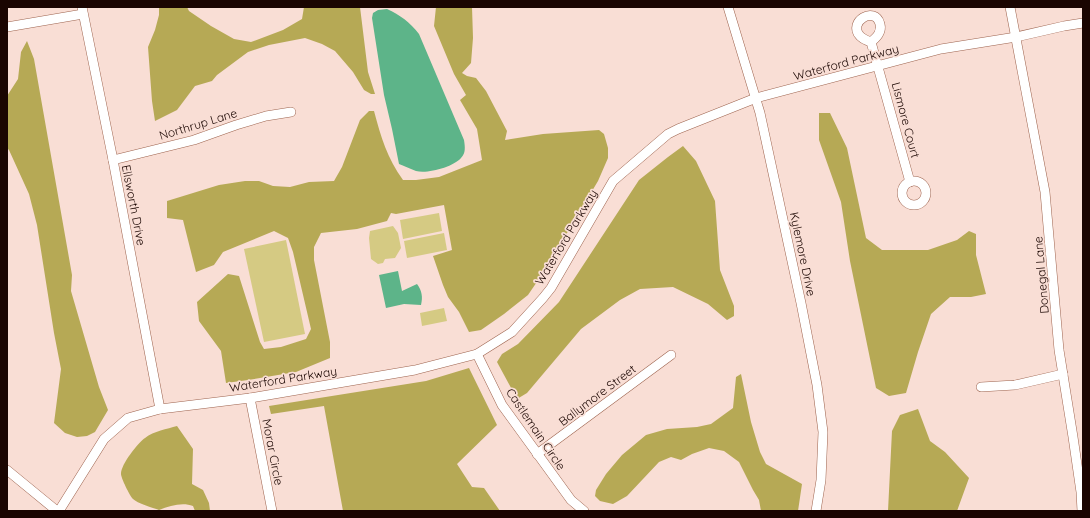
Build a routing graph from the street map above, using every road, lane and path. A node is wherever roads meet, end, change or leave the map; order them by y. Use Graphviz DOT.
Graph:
graph roads {
  1 [pos="728,7"];
  2 [pos="1010,7"];
  3 [pos="82,11"];
  4 [pos="1083,22"];
  5 [pos="7,27"];
  6 [pos="1016,37"];
  7 [pos="871,42"];
  8 [pos="878,65"];
  9 [pos="756,98"];
  10 [pos="291,112"];
  11 [pos="113,160"];
  12 [pos="910,182"];
  13 [pos="477,354"];
  14 [pos="671,355"];
  15 [pos="1063,374"];
  16 [pos="981,387"];
  17 [pos="250,398"];
  18 [pos="160,409"];
  19 [pos="537,454"];
  20 [pos="7,470"];
  21 [pos="58,511"];
  22 [pos="272,511"];
  23 [pos="584,511"];
  24 [pos="816,511"];
  25 [pos="1082,511"];
  1 -- 9 [label="street, Kylemore Drive"];
  2 -- 6 [label="street, Donegal Lane"];
  3 -- 5 [label="street"];
  3 -- 11 [label="street, Ellsworth Drive"];
  4 -- 6 [label="street, Waterford Parkway"];
  6 -- 8 [label="street, Waterford Parkway"];
  6 -- 15 [label="street, Donegal Lane"];
  7 -- 8 [label="street, Lismore Court"];
  8 -- 9 [label="street, Waterford Parkway"];
  8 -- 12 [label="street, Lismore Court"];
  9 -- 13 [label="street, Waterford Parkway"];
  9 -- 24 [label="street, Kylemore Drive"];
  10 -- 11 [label="street, Northrup Lane"];
  11 -- 18 [label="street, Ellsworth Drive"];
  13 -- 17 [label="street, Waterford Parkway"];
  13 -- 19 [label="street, Castlemain Circle"];
  14 -- 19 [label="street, Ballymore Street"];
  15 -- 16 [label="street"];
  15 -- 25 [label="street, Donegal Lane"];
  17 -- 18 [label="street, Waterford Parkway"];
  17 -- 22 [label="street, Morar Circle"];
  18 -- 21 [label="street, Waterford Parkway"];
  19 -- 23 [label="street, Castlemain Circle"];
  20 -- 21 [label="street"];
}
